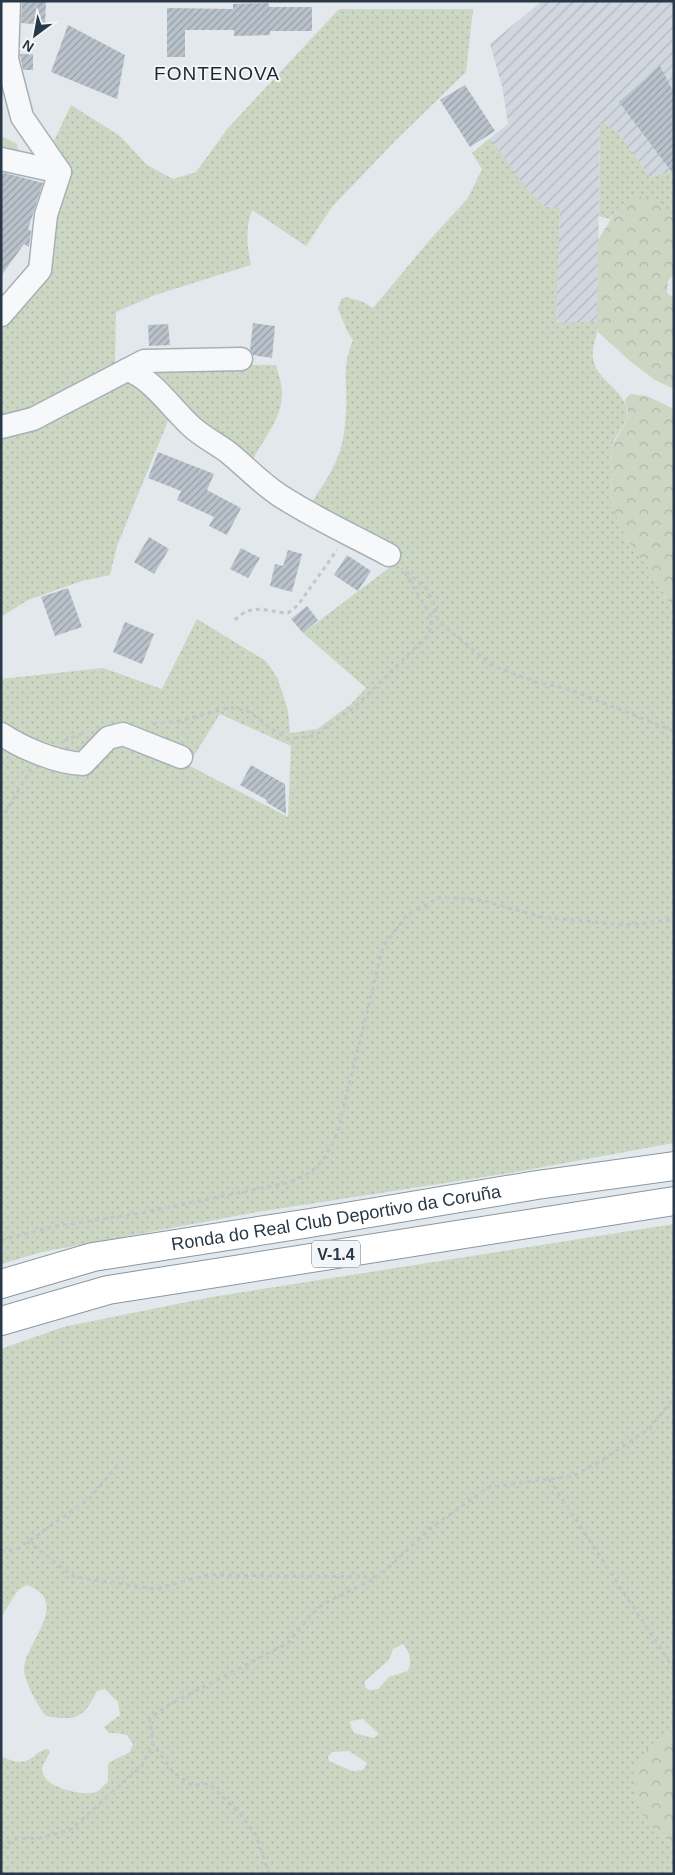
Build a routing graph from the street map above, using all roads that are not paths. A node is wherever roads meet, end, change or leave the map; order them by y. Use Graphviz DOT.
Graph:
graph roads {
  1 [pos="9,1"];
  2 [pos="1,159"];
  3 [pos="60,172"];
  4 [pos="1,315"];
  5 [pos="242,359"];
  6 [pos="127,370"];
  7 [pos="1,427"];
  8 [pos="396,562"];
  9 [pos="1,734"];
  10 [pos="181,757"];
  11 [pos="674,1166"];
  12 [pos="674,1201"];
  13 [pos="1,1284"];
  14 [pos="1,1321"];
  1 -- 3 [label="street"];
  2 -- 3 [label="street"];
  3 -- 4 [label="street"];
  5 -- 6 [label="street"];
  6 -- 7 [label="street"];
  6 -- 8 [label="street"];
  9 -- 10 [label="street"];
  11 -- 13 [label="highway, Ronda do Real Club Deportivo da Coruña / V-1.4"];
  12 -- 14 [label="highway, Ronda do Real Club Deportivo da Coruña / V-1.4"];
}
